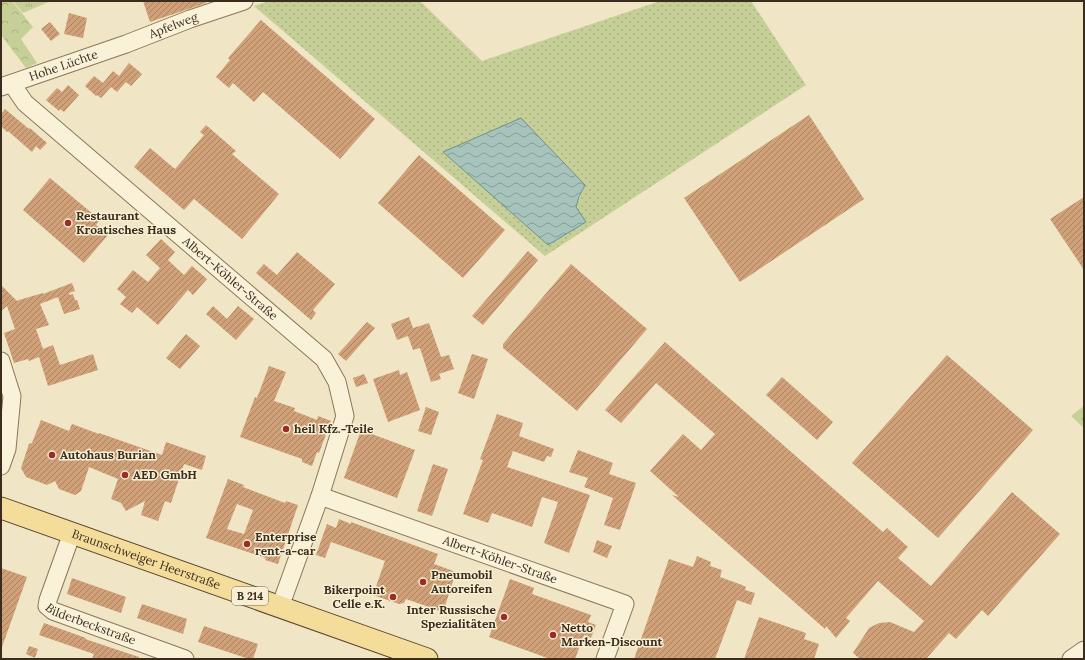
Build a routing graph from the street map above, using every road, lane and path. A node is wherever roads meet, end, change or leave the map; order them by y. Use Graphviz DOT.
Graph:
graph roads {
  1 [pos="244,1"];
  2 [pos="126,44"];
  3 [pos="7,85"];
  4 [pos="1,361"];
  5 [pos="1,466"];
  6 [pos="320,496"];
  7 [pos="1,508"];
  8 [pos="72,533"];
  9 [pos="280,607"];
  10 [pos="1084,650"];
  11 [pos="185,659"];
  12 [pos="427,659"];
  13 [pos="606,659"];
  14 [pos="1071,659"];
  1 -- 2 [label="street, Apfelweg"];
  2 -- 3 [label="street, Hohe Lüchte"];
  3 -- 6 [label="street, Albert-Köhler-Straße"];
  4 -- 5 [label="street"];
  6 -- 9 [label="street, Albert-Köhler-Straße"];
  6 -- 13 [label="street, Albert-Köhler-Straße"];
  7 -- 8 [label="main road, Braunschweiger Heerstraße / B 214"];
  8 -- 9 [label="main road, Braunschweiger Heerstraße / B 214"];
  8 -- 11 [label="street, Bilderbeckstraße"];
  9 -- 12 [label="main road, Braunschweiger Heerstraße / B 214"];
  10 -- 14 [label="street"];
}
